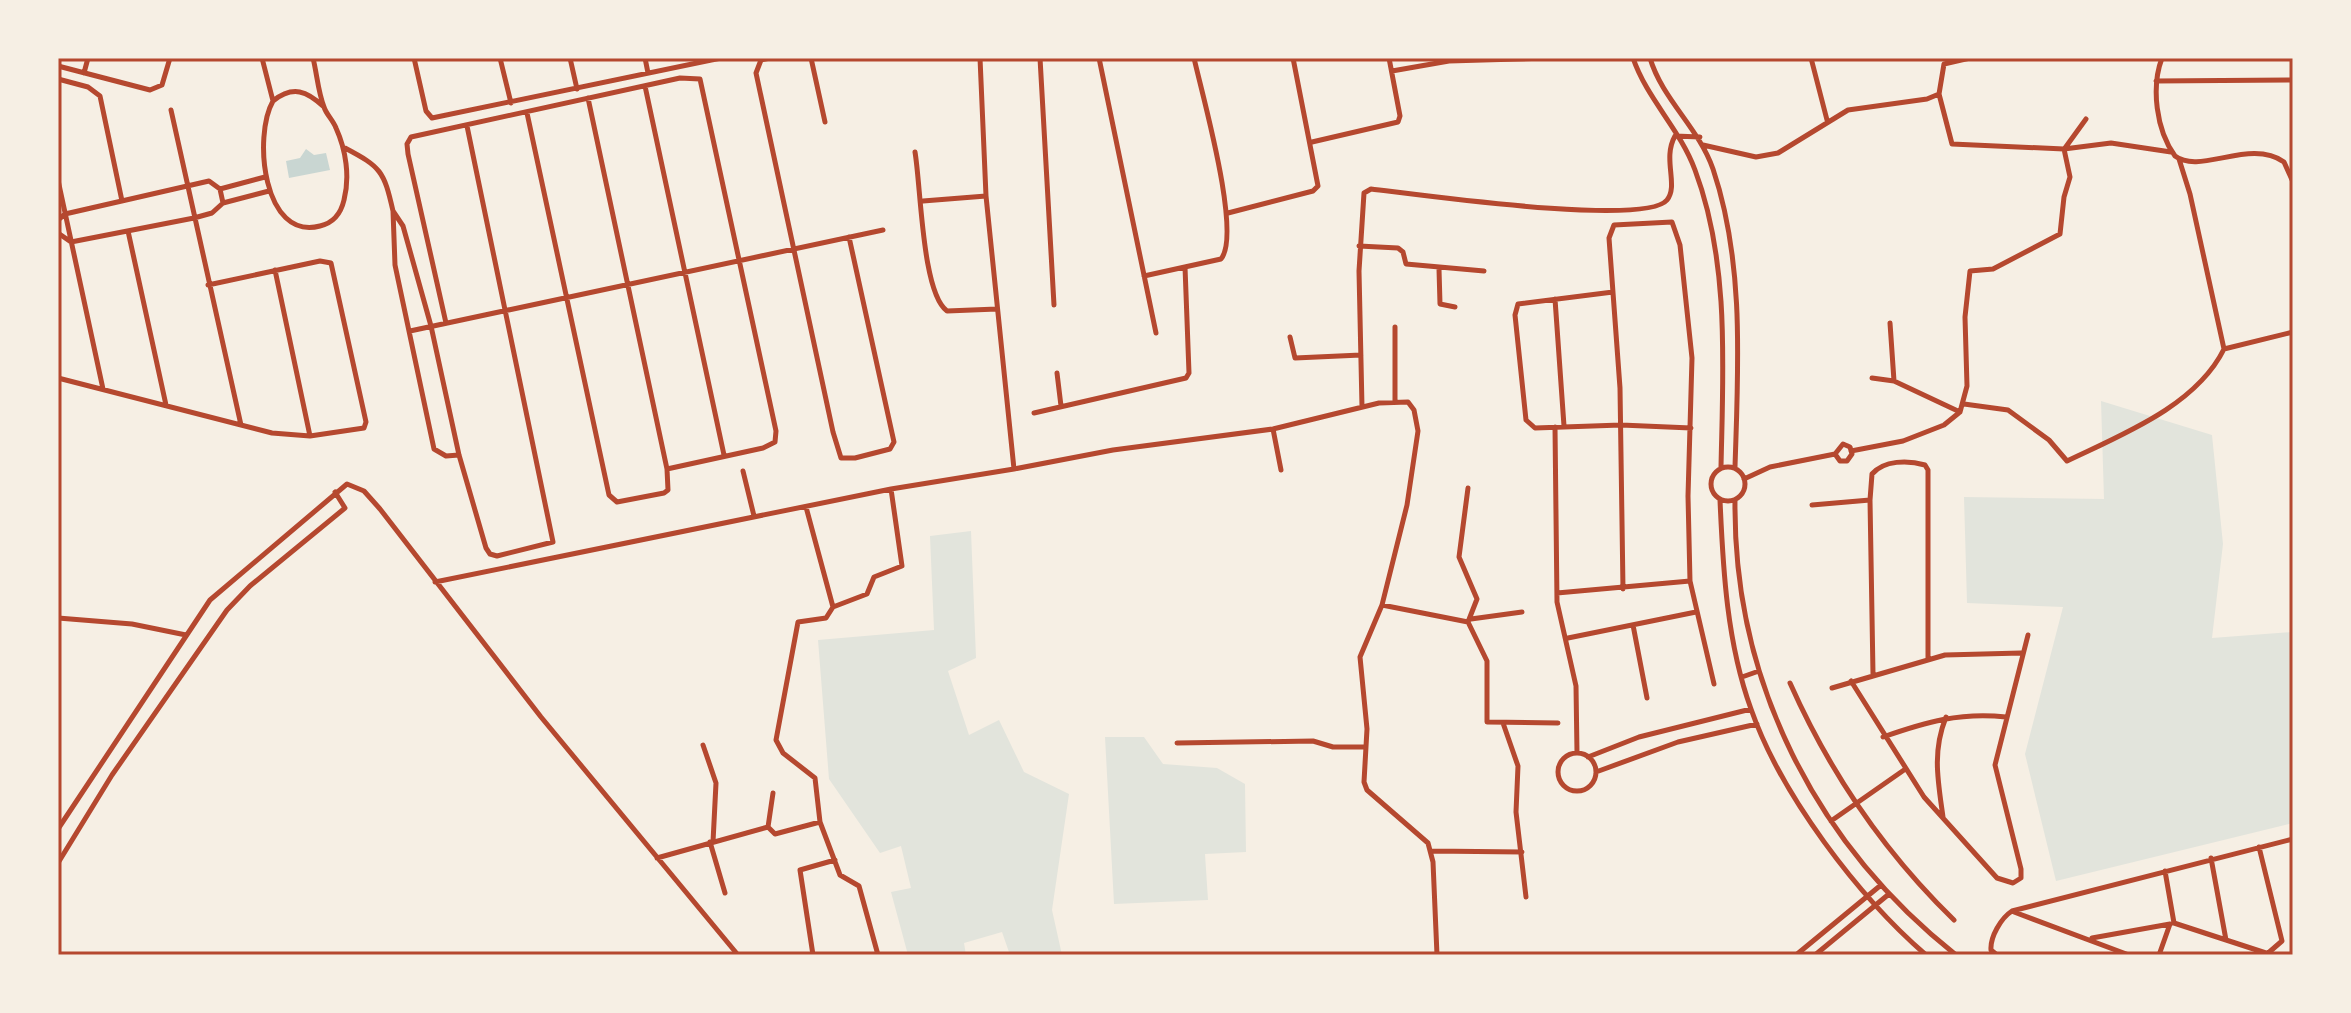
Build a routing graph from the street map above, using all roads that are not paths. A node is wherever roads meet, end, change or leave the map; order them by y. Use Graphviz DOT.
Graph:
graph roads {
  1 [pos="88,58"];
  2 [pos="170,58"];
  3 [pos="262,58"];
  4 [pos="313,58"];
  5 [pos="414,58"];
  6 [pos="500,58"];
  7 [pos="570,58"];
  8 [pos="645,58"];
  9 [pos="718,58"];
  10 [pos="770,58"];
  11 [pos="811,58"];
  12 [pos="980,58"];
  13 [pos="1040,58"];
  14 [pos="1099,58"];
  15 [pos="1194,58"];
  16 [pos="1293,58"];
  17 [pos="1389,58"];
  18 [pos="1485,58"];
  19 [pos="1547,58"];
  20 [pos="1633,58"];
  21 [pos="1650,58"];
  22 [pos="1811,58"];
  23 [pos="1970,58"];
  24 [pos="2162,58"];
  25 [pos="58,66"];
  26 [pos="1392,71"];
  27 [pos="84,73"];
  28 [pos="648,73"];
  29 [pos="58,79"];
  30 [pos="2293,80"];
  31 [pos="2156,81"];
  32 [pos="645,86"];
  33 [pos="577,89"];
  34 [pos="1939,94"];
  35 [pos="588,98"];
  36 [pos="273,101"];
  37 [pos="511,103"];
  38 [pos="324,107"];
  39 [pos="171,110"];
  40 [pos="527,113"];
  41 [pos="2086,119"];
  42 [pos="1827,120"];
  43 [pos="825,122"];
  44 [pos="467,126"];
  45 [pos="1678,134"];
  46 [pos="1700,137"];
  47 [pos="1312,142"];
  48 [pos="1703,145"];
  49 [pos="344,148"];
  50 [pos="2064,149"];
  51 [pos="915,152"];
  52 [pos="2172,153"];
  53 [pos="2179,159"];
  54 [pos="265,177"];
  55 [pos="58,180"];
  56 [pos="2293,182"];
  57 [pos="187,186"];
  58 [pos="220,189"];
  59 [pos="269,191"];
  60 [pos="986,196"];
  61 [pos="122,201"];
  62 [pos="923,201"];
  63 [pos="223,203"];
  64 [pos="393,211"];
  65 [pos="1228,213"];
  66 [pos="65,214"];
  67 [pos="194,218"];
  68 [pos="58,220"];
  69 [pos="883,230"];
  70 [pos="128,231"];
  71 [pos="58,233"];
  72 [pos="849,237"];
  73 [pos="71,242"];
  74 [pos="1359,246"];
  75 [pos="796,249"];
  76 [pos="409,250"];
  77 [pos="394,251"];
  78 [pos="741,260"];
  79 [pos="1185,267"];
  80 [pos="1439,269"];
  81 [pos="275,270"];
  82 [pos="1484,271"];
  83 [pos="685,272"];
  84 [pos="1144,276"];
  85 [pos="628,284"];
  86 [pos="208,285"];
  87 [pos="1613,292"];
  88 [pos="566,298"];
  89 [pos="1555,299"];
  90 [pos="1054,305"];
  91 [pos="1455,307"];
  92 [pos="997,309"];
  93 [pos="506,310"];
  94 [pos="446,323"];
  95 [pos="1890,323"];
  96 [pos="431,326"];
  97 [pos="1395,327"];
  98 [pos="410,331"];
  99 [pos="2293,332"];
  100 [pos="1156,333"];
  101 [pos="1290,337"];
  102 [pos="2224,349"];
  103 [pos="1361,355"];
  104 [pos="1057,373"];
  105 [pos="58,378"];
  106 [pos="1872,378"];
  107 [pos="1894,381"];
  108 [pos="103,389"];
  109 [pos="1395,401"];
  110 [pos="1964,404"];
  111 [pos="166,405"];
  112 [pos="1061,406"];
  113 [pos="1362,407"];
  114 [pos="1960,412"];
  115 [pos="1034,413"];
  116 [pos="241,425"];
  117 [pos="1621,425"];
  118 [pos="1564,426"];
  119 [pos="1555,427"];
  120 [pos="1691,428"];
  121 [pos="1273,429"];
  122 [pos="310,436"];
  123 [pos="1851,451"];
  124 [pos="1835,454"];
  125 [pos="459,455"];
  126 [pos="724,455"];
  127 [pos="1721,467"];
  128 [pos="1735,467"];
  129 [pos="667,469"];
  130 [pos="1014,469"];
  131 [pos="1281,470"];
  132 [pos="743,471"];
  133 [pos="1744,479"];
  134 [pos="1468,488"];
  135 [pos="891,489"];
  136 [pos="337,490"];
  137 [pos="1720,500"];
  138 [pos="1735,500"];
  139 [pos="1870,500"];
  140 [pos="1812,505"];
  141 [pos="806,507"];
  142 [pos="754,516"];
  143 [pos="1690,581"];
  144 [pos="435,582"];
  145 [pos="1623,589"];
  146 [pos="1557,593"];
  147 [pos="1382,605"];
  148 [pos="833,607"];
  149 [pos="1522,612"];
  150 [pos="1696,612"];
  151 [pos="58,618"];
  152 [pos="1470,620"];
  153 [pos="1633,625"];
  154 [pos="186,635"];
  155 [pos="2028,635"];
  156 [pos="1568,638"];
  157 [pos="2021,653"];
  158 [pos="1928,659"];
  159 [pos="1759,671"];
  160 [pos="1873,674"];
  161 [pos="1742,677"];
  162 [pos="1851,681"];
  163 [pos="1790,683"];
  164 [pos="1714,684"];
  165 [pos="1832,688"];
  166 [pos="1647,698"];
  167 [pos="1751,709"];
  168 [pos="1946,716"];
  169 [pos="2007,717"];
  170 [pos="1503,723"];
  171 [pos="1558,723"];
  172 [pos="1757,724"];
  173 [pos="1675,728"];
  174 [pos="1883,737"];
  175 [pos="1678,742"];
  176 [pos="1177,743"];
  177 [pos="703,745"];
  178 [pos="1365,747"];
  179 [pos="1577,753"];
  180 [pos="1588,757"];
  181 [pos="1904,770"];
  182 [pos="1596,772"];
  183 [pos="773,793"];
  184 [pos="1855,805"];
  185 [pos="1944,820"];
  186 [pos="1831,821"];
  187 [pos="820,822"];
  188 [pos="768,827"];
  189 [pos="58,829"];
  190 [pos="2293,839"];
  191 [pos="712,842"];
  192 [pos="2259,847"];
  193 [pos="1431,851"];
  194 [pos="1522,852"];
  195 [pos="657,858"];
  196 [pos="2211,858"];
  197 [pos="835,860"];
  198 [pos="58,863"];
  199 [pos="2165,871"];
  200 [pos="1881,885"];
  201 [pos="725,893"];
  202 [pos="1889,894"];
  203 [pos="1869,895"];
  204 [pos="1526,897"];
  205 [pos="1876,905"];
  206 [pos="2012,911"];
  207 [pos="1954,920"];
  208 [pos="2172,924"];
  209 [pos="2090,938"];
  210 [pos="2226,940"];
  211 [pos="2268,954"];
  212 [pos="738,955"];
  213 [pos="813,955"];
  214 [pos="878,955"];
  215 [pos="1437,955"];
  216 [pos="1796,955"];
  217 [pos="1815,955"];
  218 [pos="1926,955"];
  219 [pos="1956,955"];
  220 [pos="1997,955"];
  221 [pos="2129,955"];
  222 [pos="2159,955"];
  1 -- 27 [label="street"];
  2 -- 27 [label="street"];
  3 -- 36 [label="street"];
  4 -- 38 [label="street"];
  5 -- 37 [label="street"];
  6 -- 37 [label="street"];
  7 -- 33 [label="street"];
  8 -- 28 [label="street"];
  9 -- 28 [label="street"];
  10 -- 75 [label="street"];
  11 -- 43 [label="street"];
  12 -- 60 [label="street"];
  13 -- 90 [label="street"];
  14 -- 84 [label="street"];
  15 -- 65 [label="street"];
  16 -- 47 [label="street"];
  17 -- 26 [label="street"];
  18 -- 19 [label="street"];
  18 -- 26 [label="street"];
  20 -- 45 [label="street"];
  21 -- 46 [label="street"];
  22 -- 42 [label="street"];
  23 -- 34 [label="street"];
  24 -- 31 [label="street"];
  25 -- 27 [label="street"];
  26 -- 47 [label="street"];
  28 -- 33 [label="street"];
  29 -- 61 [label="street"];
  30 -- 31 [label="street"];
  31 -- 52 [label="street"];
  32 -- 35 [label="street"];
  32 -- 78 [label="street"];
  32 -- 83 [label="street"];
  33 -- 37 [label="street"];
  34 -- 42 [label="street"];
  34 -- 50 [label="street"];
  35 -- 40 [label="street"];
  35 -- 85 [label="street"];
  36 -- 38 [label="street"];
  36 -- 54 [label="street"];
  38 -- 49 [label="street"];
  39 -- 57 [label="street"];
  40 -- 44 [label="street"];
  40 -- 88 [label="street"];
  41 -- 50 [label="street"];
  42 -- 48 [label="street"];
  44 -- 93 [label="street"];
  44 -- 94 [label="street"];
  45 -- 46 [label="street"];
  45 -- 74 [label="street"];
  45 -- 127 [label="street"];
  46 -- 48 [label="street"];
  47 -- 65 [label="street"];
  48 -- 128 [label="street"];
  49 -- 59 [label="street"];
  49 -- 64 [label="street"];
  50 -- 52 [label="street"];
  50 -- 110 [label="street"];
  51 -- 62 [label="street"];
  52 -- 53 [label="street"];
  53 -- 56 [label="street"];
  53 -- 102 [label="street"];
  54 -- 58 [label="street"];
  54 -- 59 [label="street"];
  55 -- 66 [label="street"];
  57 -- 58 [label="street"];
  57 -- 61 [label="street"];
  57 -- 67 [label="street"];
  58 -- 63 [label="street"];
  59 -- 63 [label="street"];
  60 -- 62 [label="street"];
  60 -- 92 [label="street"];
  61 -- 66 [label="street"];
  62 -- 92 [label="street"];
  63 -- 67 [label="street"];
  64 -- 76 [label="street"];
  64 -- 77 [label="street"];
  65 -- 79 [label="street"];
  66 -- 68 [label="street"];
  66 -- 73 [label="street"];
  67 -- 70 [label="street"];
  67 -- 86 [label="street"];
  69 -- 72 [label="street"];
  70 -- 73 [label="street"];
  70 -- 111 [label="street"];
  71 -- 73 [label="street"];
  72 -- 75 [label="street"];
  72 -- 75 [label="street"];
  73 -- 108 [label="street"];
  74 -- 80 [label="street"];
  74 -- 103 [label="street"];
  75 -- 78 [label="street"];
  76 -- 77 [label="street"];
  76 -- 96 [label="street"];
  77 -- 98 [label="street"];
  78 -- 83 [label="street"];
  78 -- 126 [label="street"];
  79 -- 84 [label="street"];
  79 -- 112 [label="street"];
  80 -- 82 [label="street"];
  80 -- 91 [label="street"];
  81 -- 86 [label="street"];
  81 -- 122 [label="street"];
  81 -- 122 [label="street"];
  83 -- 85 [label="street"];
  83 -- 126 [label="street"];
  84 -- 100 [label="street"];
  85 -- 88 [label="street"];
  85 -- 129 [label="street"];
  86 -- 116 [label="street"];
  87 -- 89 [label="street"];
  87 -- 117 [label="street"];
  87 -- 120 [label="street"];
  88 -- 93 [label="street"];
  88 -- 129 [label="street"];
  89 -- 118 [label="street"];
  89 -- 119 [label="street"];
  92 -- 130 [label="street"];
  93 -- 94 [label="street"];
  93 -- 125 [label="street"];
  94 -- 96 [label="street"];
  95 -- 107 [label="street"];
  96 -- 98 [label="street"];
  96 -- 125 [label="street"];
  97 -- 109 [label="street"];
  98 -- 125 [label="street"];
  99 -- 102 [label="street"];
  101 -- 103 [label="street"];
  102 -- 110 [label="street"];
  103 -- 113 [label="street"];
  104 -- 112 [label="street"];
  105 -- 108 [label="street"];
  106 -- 107 [label="street"];
  107 -- 114 [label="street"];
  108 -- 111 [label="street"];
  109 -- 113 [label="street"];
  109 -- 147 [label="street"];
  110 -- 114 [label="street"];
  111 -- 116 [label="street"];
  112 -- 115 [label="street"];
  113 -- 121 [label="street"];
  114 -- 123 [label="street"];
  116 -- 122 [label="street"];
  117 -- 118 [label="street"];
  117 -- 120 [label="street"];
  117 -- 145 [label="street"];
  118 -- 119 [label="street"];
  119 -- 146 [label="street"];
  120 -- 143 [label="street"];
  121 -- 130 [label="street"];
  121 -- 131 [label="street"];
  123 -- 124 [label="street"];
  123 -- 124 [label="street"];
  124 -- 133 [label="street"];
  126 -- 129 [label="street"];
  127 -- 128 [label="street"];
  127 -- 137 [label="street"];
  128 -- 133 [label="street"];
  130 -- 135 [label="street"];
  132 -- 142 [label="street"];
  133 -- 138 [label="street"];
  134 -- 152 [label="street"];
  135 -- 141 [label="street"];
  135 -- 148 [label="street"];
  136 -- 144 [label="street"];
  136 -- 154 [label="street"];
  136 -- 198 [label="street"];
  137 -- 138 [label="street"];
  137 -- 161 [label="street"];
  138 -- 159 [label="street"];
  139 -- 140 [label="street"];
  139 -- 158 [label="street"];
  139 -- 160 [label="street"];
  141 -- 142 [label="street"];
  141 -- 148 [label="street"];
  142 -- 144 [label="street"];
  143 -- 145 [label="street"];
  143 -- 150 [label="street"];
  144 -- 195 [label="street"];
  145 -- 146 [label="street"];
  146 -- 156 [label="street"];
  147 -- 152 [label="street"];
  147 -- 178 [label="street"];
  148 -- 187 [label="street"];
  149 -- 152 [label="street"];
  150 -- 153 [label="street"];
  150 -- 164 [label="street"];
  151 -- 154 [label="street"];
  152 -- 170 [label="street"];
  153 -- 156 [label="street"];
  153 -- 166 [label="street"];
  154 -- 189 [label="street"];
  155 -- 157 [label="street"];
  156 -- 179 [label="street"];
  157 -- 158 [label="street"];
  157 -- 169 [label="street"];
  158 -- 160 [label="street"];
  159 -- 161 [label="street"];
  159 -- 186 [label="street"];
  160 -- 162 [label="street"];
  161 -- 167 [label="street"];
  162 -- 165 [label="street"];
  162 -- 174 [label="street"];
  163 -- 184 [label="street"];
  167 -- 172 [label="street"];
  167 -- 173 [label="street"];
  168 -- 169 [label="street"];
  168 -- 174 [label="street"];
  168 -- 185 [label="street"];
  169 -- 185 [label="street"];
  170 -- 171 [label="street"];
  170 -- 194 [label="street"];
  172 -- 175 [label="street"];
  172 -- 203 [label="street"];
  173 -- 175 [label="street"];
  173 -- 180 [label="street"];
  174 -- 181 [label="street"];
  175 -- 182 [label="street"];
  176 -- 178 [label="street"];
  177 -- 191 [label="street"];
  178 -- 193 [label="street"];
  179 -- 180 [label="street"];
  179 -- 182 [label="street"];
  180 -- 182 [label="street"];
  181 -- 184 [label="street"];
  181 -- 185 [label="street"];
  183 -- 188 [label="street"];
  184 -- 186 [label="street"];
  184 -- 207 [label="street"];
  186 -- 200 [label="street"];
  187 -- 188 [label="street"];
  187 -- 197 [label="street"];
  188 -- 191 [label="street"];
  190 -- 192 [label="street"];
  191 -- 195 [label="street"];
  191 -- 201 [label="street"];
  192 -- 196 [label="street"];
  192 -- 211 [label="street"];
  193 -- 194 [label="street"];
  193 -- 215 [label="street"];
  194 -- 204 [label="street"];
  195 -- 212 [label="street"];
  196 -- 199 [label="street"];
  196 -- 210 [label="street"];
  197 -- 213 [label="street"];
  197 -- 214 [label="street"];
  199 -- 206 [label="street"];
  199 -- 208 [label="street"];
  200 -- 202 [label="street"];
  200 -- 203 [label="street"];
  202 -- 205 [label="street"];
  202 -- 219 [label="street"];
  203 -- 205 [label="street"];
  203 -- 216 [label="street"];
  205 -- 217 [label="street"];
  205 -- 218 [label="street"];
  206 -- 209 [label="street"];
  206 -- 220 [label="street"];
  208 -- 209 [label="street"];
  208 -- 210 [label="street"];
  208 -- 222 [label="street"];
  209 -- 221 [label="street"];
  210 -- 211 [label="street"];
}
